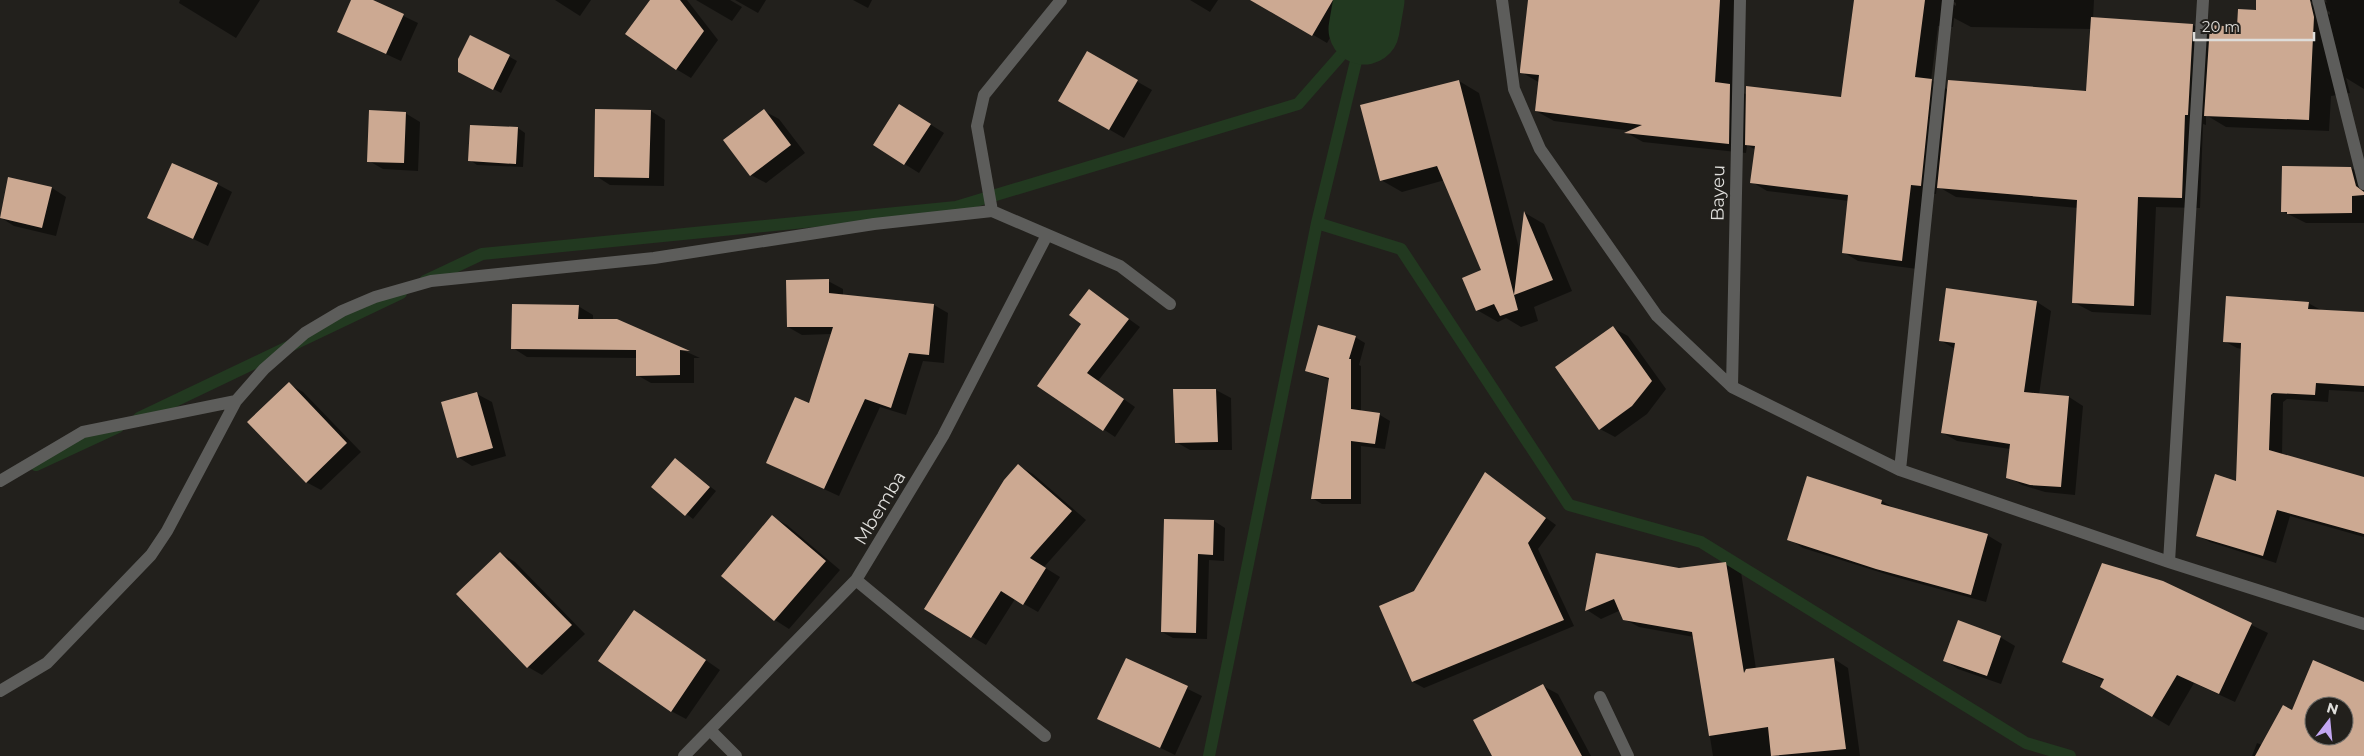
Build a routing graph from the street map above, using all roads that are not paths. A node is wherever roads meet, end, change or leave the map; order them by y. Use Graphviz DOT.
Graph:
graph roads {
  1 [pos="1061,0"];
  2 [pos="1502,0"];
  3 [pos="1740,0"];
  4 [pos="1948,0"];
  5 [pos="2203,0"];
  6 [pos="2318,0"];
  7 [pos="2364,184"];
  8 [pos="992,211"];
  9 [pos="1048,235"];
  10 [pos="1170,304"];
  11 [pos="1732,387"];
  12 [pos="236,401"];
  13 [pos="1900,470"];
  14 [pos="0,481"];
  15 [pos="2168,562"];
  16 [pos="856,580"];
  17 [pos="2364,624"];
  18 [pos="0,690"];
  19 [pos="1600,697"];
  20 [pos="710,730"];
  21 [pos="1045,736"];
  22 [pos="684,756"];
  23 [pos="736,756"];
  24 [pos="1628,756"];
  1 -- 8 [label="street"];
  2 -- 11 [label="street"];
  3 -- 11 [label="street, Bayeu"];
  4 -- 13 [label="street"];
  5 -- 15 [label="street"];
  6 -- 7 [label="street"];
  8 -- 9 [label="street"];
  8 -- 12 [label="street"];
  9 -- 10 [label="street"];
  9 -- 16 [label="street, Mbemba"];
  11 -- 13 [label="street"];
  12 -- 14 [label="street"];
  12 -- 18 [label="street"];
  13 -- 15 [label="street"];
  15 -- 17 [label="street"];
  16 -- 20 [label="street, Mbemba"];
  16 -- 21 [label="street"];
  19 -- 24 [label="street"];
  20 -- 22 [label="street, Mbemba"];
  20 -- 23 [label="street"];
}
